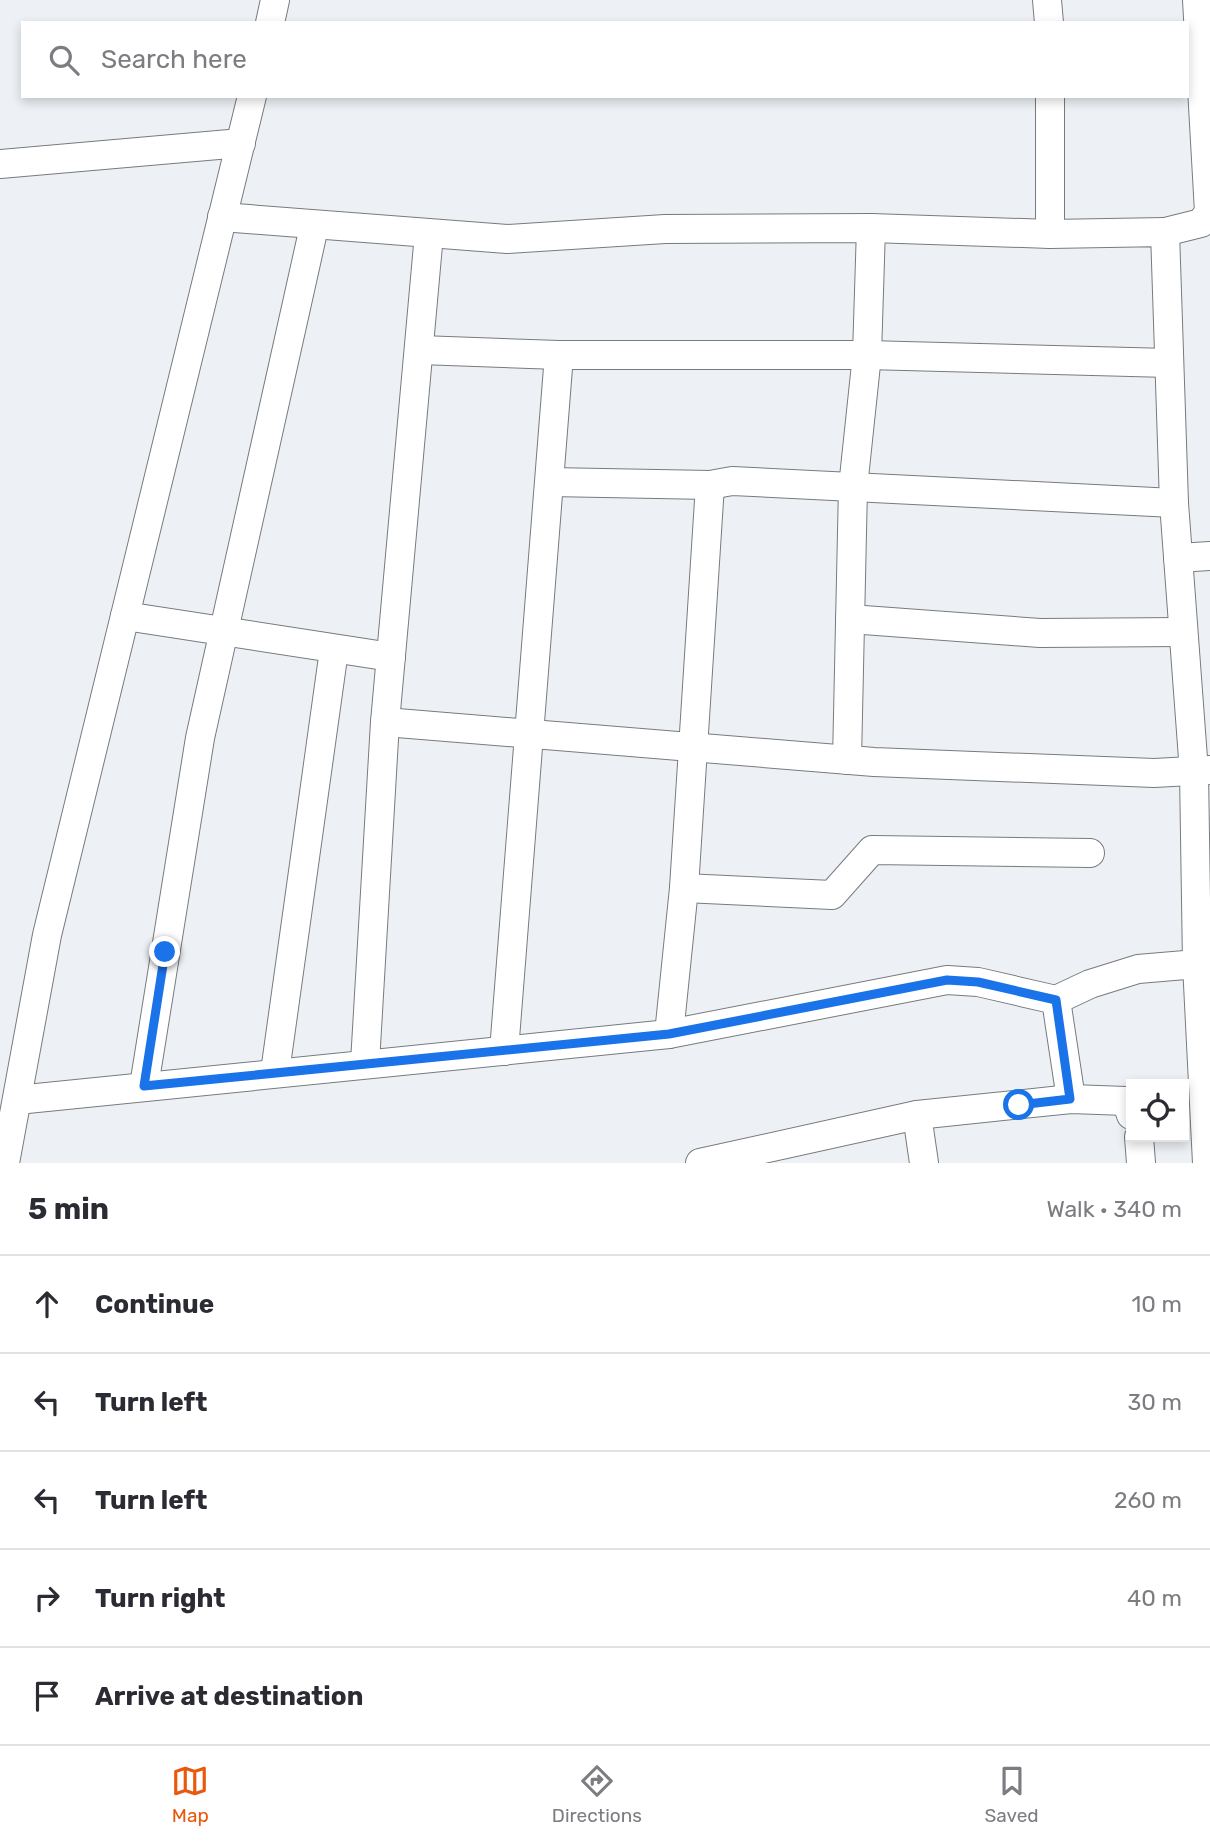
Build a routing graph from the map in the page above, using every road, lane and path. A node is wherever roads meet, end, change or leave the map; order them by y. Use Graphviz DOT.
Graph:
graph roads {
  1 [pos="275,0"];
  2 [pos="1047,0"];
  3 [pos="1197,0"];
  4 [pos="270,21"];
  5 [pos="1049,21"];
  6 [pos="1199,33"];
  7 [pos="252,98"];
  8 [pos="1050,98"];
  9 [pos="241,143"];
  10 [pos="0,164"];
  11 [pos="222,217"];
  12 [pos="314,227"];
  13 [pos="871,228"];
  14 [pos="1165,232"];
  15 [pos="429,234"];
  16 [pos="1051,234"];
  17 [pos="420,350"];
  18 [pos="559,355"];
  19 [pos="867,355"];
  20 [pos="1169,363"];
  21 [pos="550,482"];
  22 [pos="710,485"];
  23 [pos="853,487"];
  24 [pos="1174,503"];
  25 [pos="1210,556"];
  26 [pos="1178,558"];
  27 [pos="125,617"];
  28 [pos="850,619"];
  29 [pos="221,632"];
  30 [pos="1182,632"];
  31 [pos="334,650"];
  32 [pos="391,657"];
  33 [pos="385,722"];
  34 [pos="529,734"];
  35 [pos="692,747"];
  36 [pos="847,760"];
  37 [pos="1202,771"];
  38 [pos="1090,853"];
  39 [pos="684,888"];
  40 [pos="1197,964"];
  41 [pos="1056,1000"];
  42 [pos="669,1034"];
  43 [pos="504,1051"];
  44 [pos="365,1063"];
  45 [pos="275,1072"];
  46 [pos="144,1086"];
  47 [pos="1070,1099"];
  48 [pos="17,1100"];
  49 [pos="1126,1101"];
  50 [pos="917,1115"];
  51 [pos="1195,1135"];
  52 [pos="1139,1142"];
  53 [pos="5,1163"];
  54 [pos="700,1163"];
  55 [pos="924,1163"];
  56 [pos="1141,1163"];
  57 [pos="1207,1163"];
  1 -- 4 [label="street"];
  2 -- 5 [label="street"];
  3 -- 6 [label="street"];
  6 -- 14 [label="street"];
  7 -- 9 [label="street"];
  8 -- 16 [label="street"];
  9 -- 10 [label="street"];
  9 -- 11 [label="street"];
  11 -- 12 [label="street"];
  11 -- 27 [label="street"];
  12 -- 15 [label="street"];
  12 -- 29 [label="street"];
  13 -- 15 [label="street"];
  13 -- 16 [label="street"];
  13 -- 19 [label="street"];
  14 -- 16 [label="street"];
  14 -- 20 [label="street"];
  15 -- 17 [label="street"];
  17 -- 18 [label="street"];
  17 -- 32 [label="street"];
  18 -- 19 [label="street"];
  18 -- 21 [label="street"];
  19 -- 20 [label="street"];
  19 -- 23 [label="street"];
  20 -- 24 [label="street"];
  21 -- 22 [label="street"];
  21 -- 34 [label="street"];
  22 -- 23 [label="street"];
  22 -- 35 [label="street"];
  23 -- 24 [label="street"];
  23 -- 28 [label="street"];
  24 -- 26 [label="street"];
  25 -- 26 [label="street"];
  26 -- 30 [label="street"];
  27 -- 29 [label="street"];
  27 -- 48 [label="street"];
  28 -- 30 [label="street"];
  28 -- 36 [label="street"];
  29 -- 31 [label="street"];
  29 -- 46 [label="street"];
  30 -- 37 [label="street"];
  31 -- 32 [label="street"];
  31 -- 45 [label="street"];
  32 -- 33 [label="street"];
  33 -- 34 [label="street"];
  33 -- 44 [label="street"];
  34 -- 35 [label="street"];
  34 -- 43 [label="street"];
  35 -- 36 [label="street"];
  35 -- 39 [label="street"];
  36 -- 37 [label="street"];
  37 -- 40 [label="street"];
  38 -- 39 [label="street"];
  39 -- 42 [label="street"];
  40 -- 41 [label="street"];
  40 -- 51 [label="street"];
  41 -- 42 [label="street"];
  41 -- 47 [label="street"];
  42 -- 43 [label="street"];
  43 -- 44 [label="street"];
  44 -- 45 [label="street"];
  45 -- 46 [label="street"];
  46 -- 48 [label="street"];
  47 -- 49 [label="street"];
  47 -- 50 [label="street"];
  48 -- 53 [label="street"];
  50 -- 54 [label="street"];
  50 -- 55 [label="street"];
  51 -- 57 [label="street"];
  52 -- 56 [label="street"];
}
